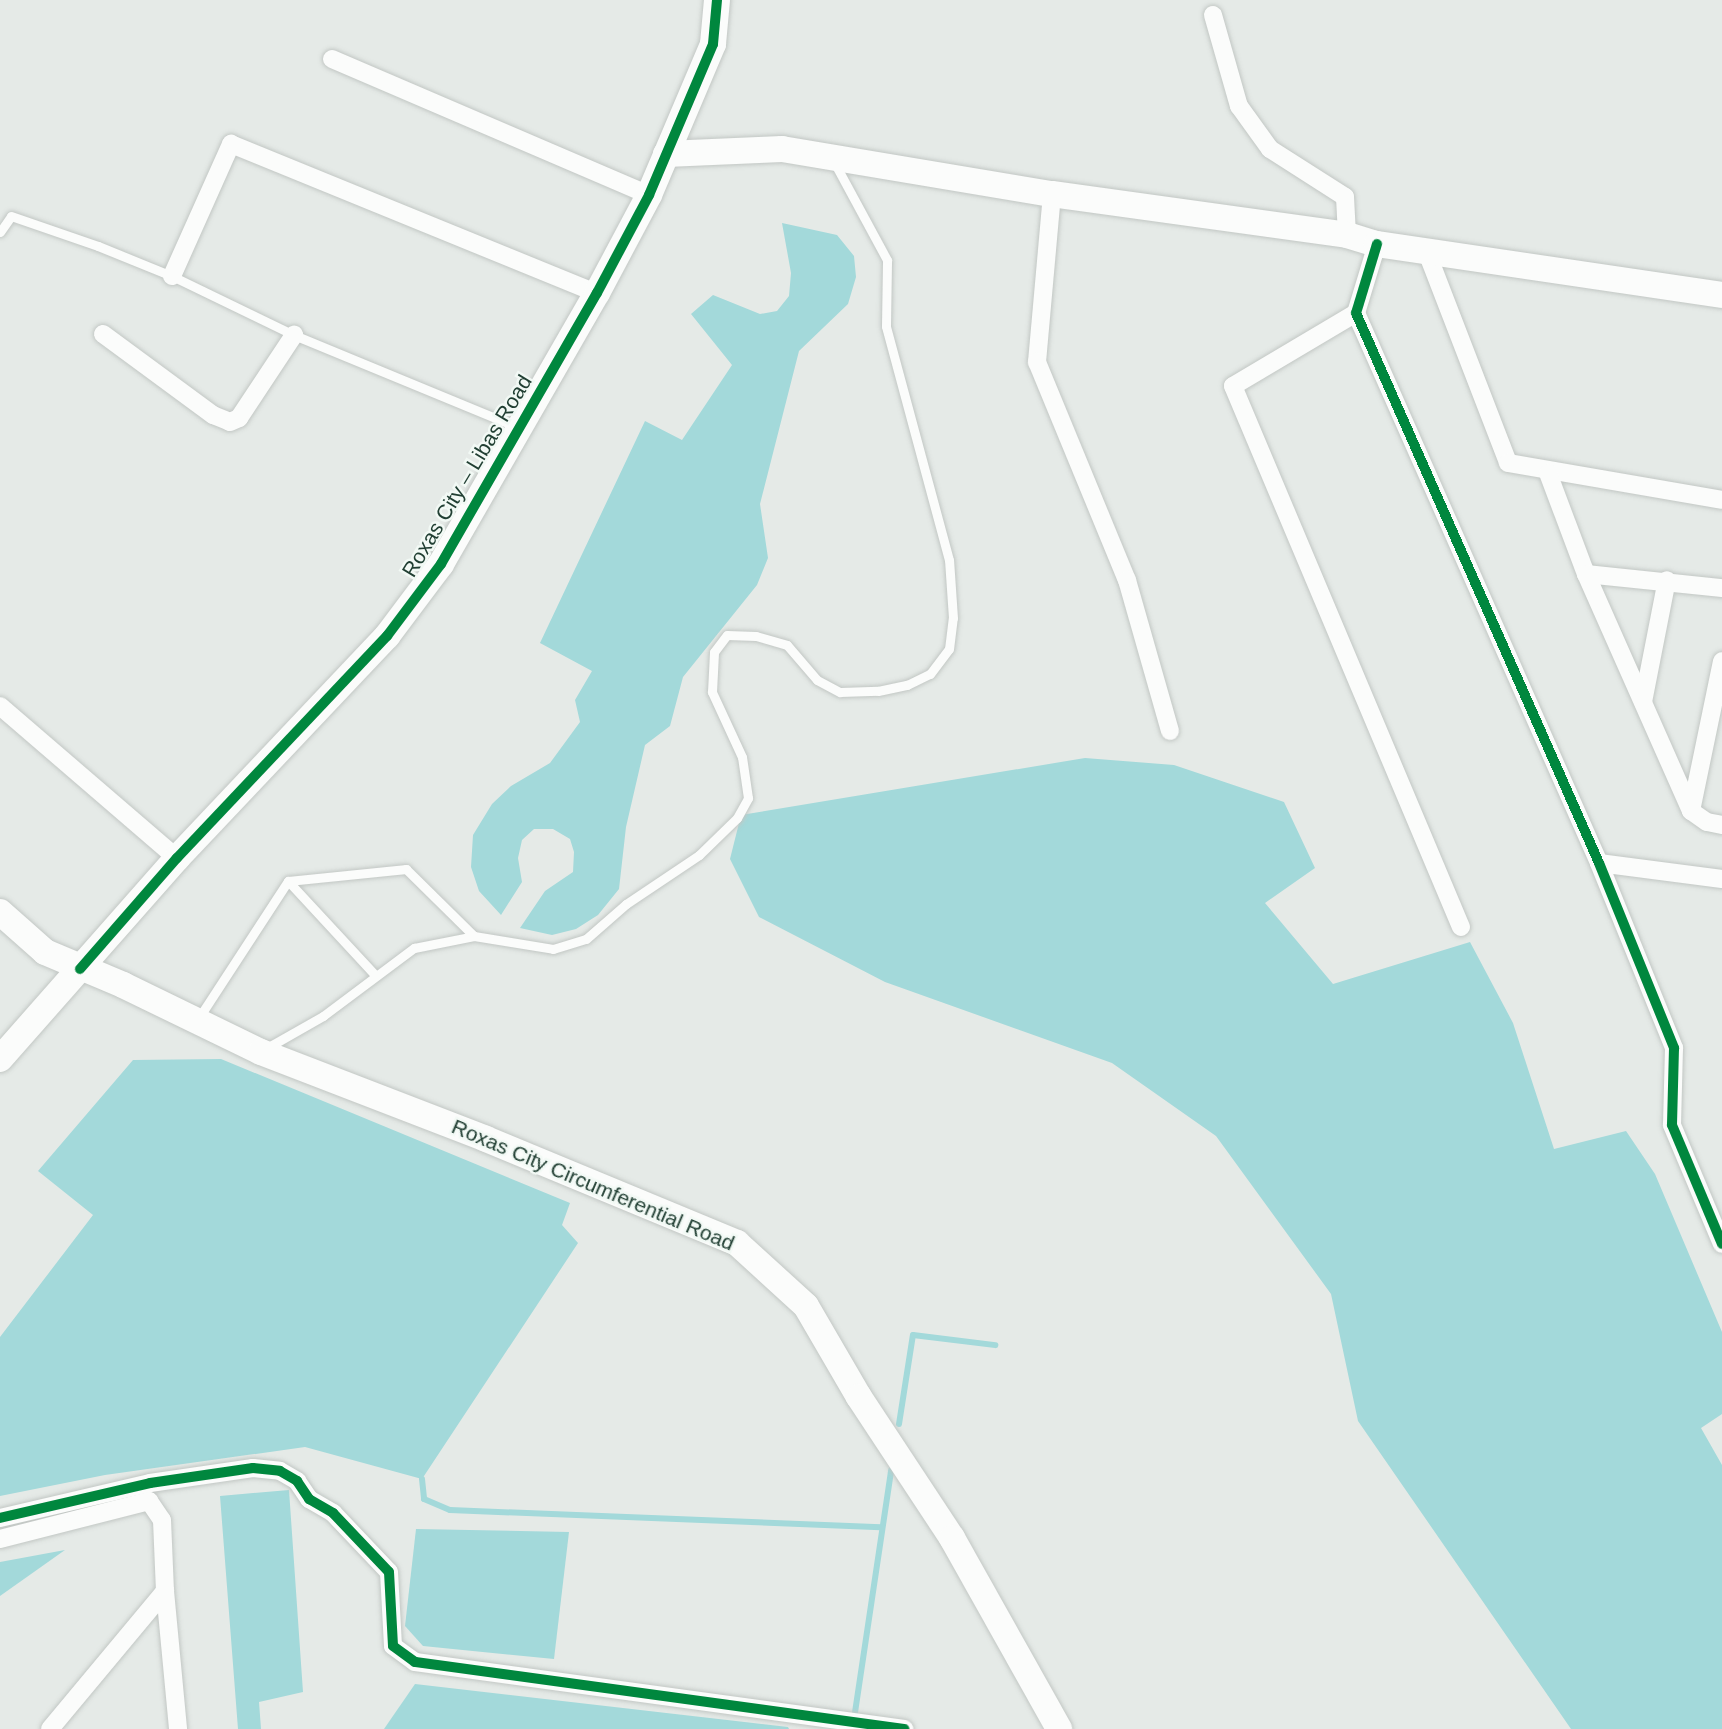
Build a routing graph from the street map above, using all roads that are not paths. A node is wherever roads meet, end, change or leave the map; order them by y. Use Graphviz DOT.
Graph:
graph roads {
  1 [pos="717,0"];
  2 [pos="1213,15"];
  3 [pos="332,59"];
  4 [pos="666,154"];
  5 [pos="831,156"];
  6 [pos="1052,194"];
  7 [pos="649,195"];
  8 [pos="0,232"];
  9 [pos="1347,235"];
  10 [pos="1377,244"];
  11 [pos="1426,250"];
  12 [pos="172,276"];
  13 [pos="597,293"];
  14 [pos="1722,295"];
  15 [pos="1356,313"];
  16 [pos="103,334"];
  17 [pos="294,335"];
  18 [pos="519,428"];
  19 [pos="1548,473"];
  20 [pos="1722,500"];
  21 [pos="1586,574"];
  22 [pos="1667,580"];
  23 [pos="1722,588"];
  24 [pos="1722,661"];
  25 [pos="1643,702"];
  26 [pos="0,706"];
  27 [pos="1170,731"];
  28 [pos="1691,811"];
  29 [pos="1722,825"];
  30 [pos="177,858"];
  31 [pos="1599,863"];
  32 [pos="288,881"];
  33 [pos="1721,881"];
  34 [pos="0,912"];
  35 [pos="1461,928"];
  36 [pos="474,936"];
  37 [pos="80,969"];
  38 [pos="376,976"];
  39 [pos="197,1020"];
  40 [pos="261,1052"];
  41 [pos="0,1059"];
  42 [pos="1722,1244"];
  43 [pos="0,1518"];
  44 [pos="0,1539"];
  45 [pos="165,1591"];
  46 [pos="50,1729"];
  47 [pos="178,1729"];
  48 [pos="904,1729"];
  49 [pos="1059,1729"];
  1 -- 4 [label="street, Roxas City – Libas Road"];
  2 -- 9 [label="street"];
  3 -- 7 [label="street"];
  4 -- 5 [label="street"];
  4 -- 7 [label="street, Roxas City – Libas Road"];
  5 -- 6 [label="street"];
  5 -- 36 [label="lane"];
  6 -- 9 [label="street"];
  6 -- 27 [label="street"];
  7 -- 13 [label="street, Roxas City – Libas Road"];
  8 -- 12 [label="lane"];
  9 -- 10 [label="street"];
  10 -- 11 [label="street"];
  10 -- 15 [label="street"];
  11 -- 14 [label="street"];
  11 -- 19 [label="street"];
  12 -- 13 [label="street"];
  12 -- 17 [label="lane"];
  13 -- 18 [label="street, Roxas City – Libas Road"];
  15 -- 31 [label="street"];
  15 -- 35 [label="street"];
  16 -- 17 [label="street"];
  17 -- 18 [label="lane"];
  18 -- 30 [label="street, Roxas City – Libas Road"];
  19 -- 20 [label="street"];
  19 -- 21 [label="street"];
  21 -- 22 [label="street"];
  21 -- 25 [label="street"];
  22 -- 23 [label="street"];
  22 -- 25 [label="street"];
  24 -- 28 [label="street"];
  25 -- 28 [label="street"];
  26 -- 30 [label="street"];
  28 -- 29 [label="street"];
  30 -- 37 [label="street, Roxas City – Libas Road"];
  31 -- 33 [label="street"];
  31 -- 42 [label="street"];
  32 -- 36 [label="lane"];
  32 -- 38 [label="lane"];
  32 -- 39 [label="lane"];
  34 -- 37 [label="street, Roxas City Circumferential Road"];
  36 -- 38 [label="lane"];
  37 -- 39 [label="street, Roxas City Circumferential Road"];
  37 -- 41 [label="street, Roxas City – Libas Road"];
  38 -- 40 [label="lane"];
  39 -- 40 [label="street, Roxas City Circumferential Road"];
  40 -- 49 [label="street, Roxas City Circumferential Road"];
  43 -- 48 [label="street"];
  44 -- 45 [label="street"];
  45 -- 46 [label="street"];
  45 -- 47 [label="street"];
}
